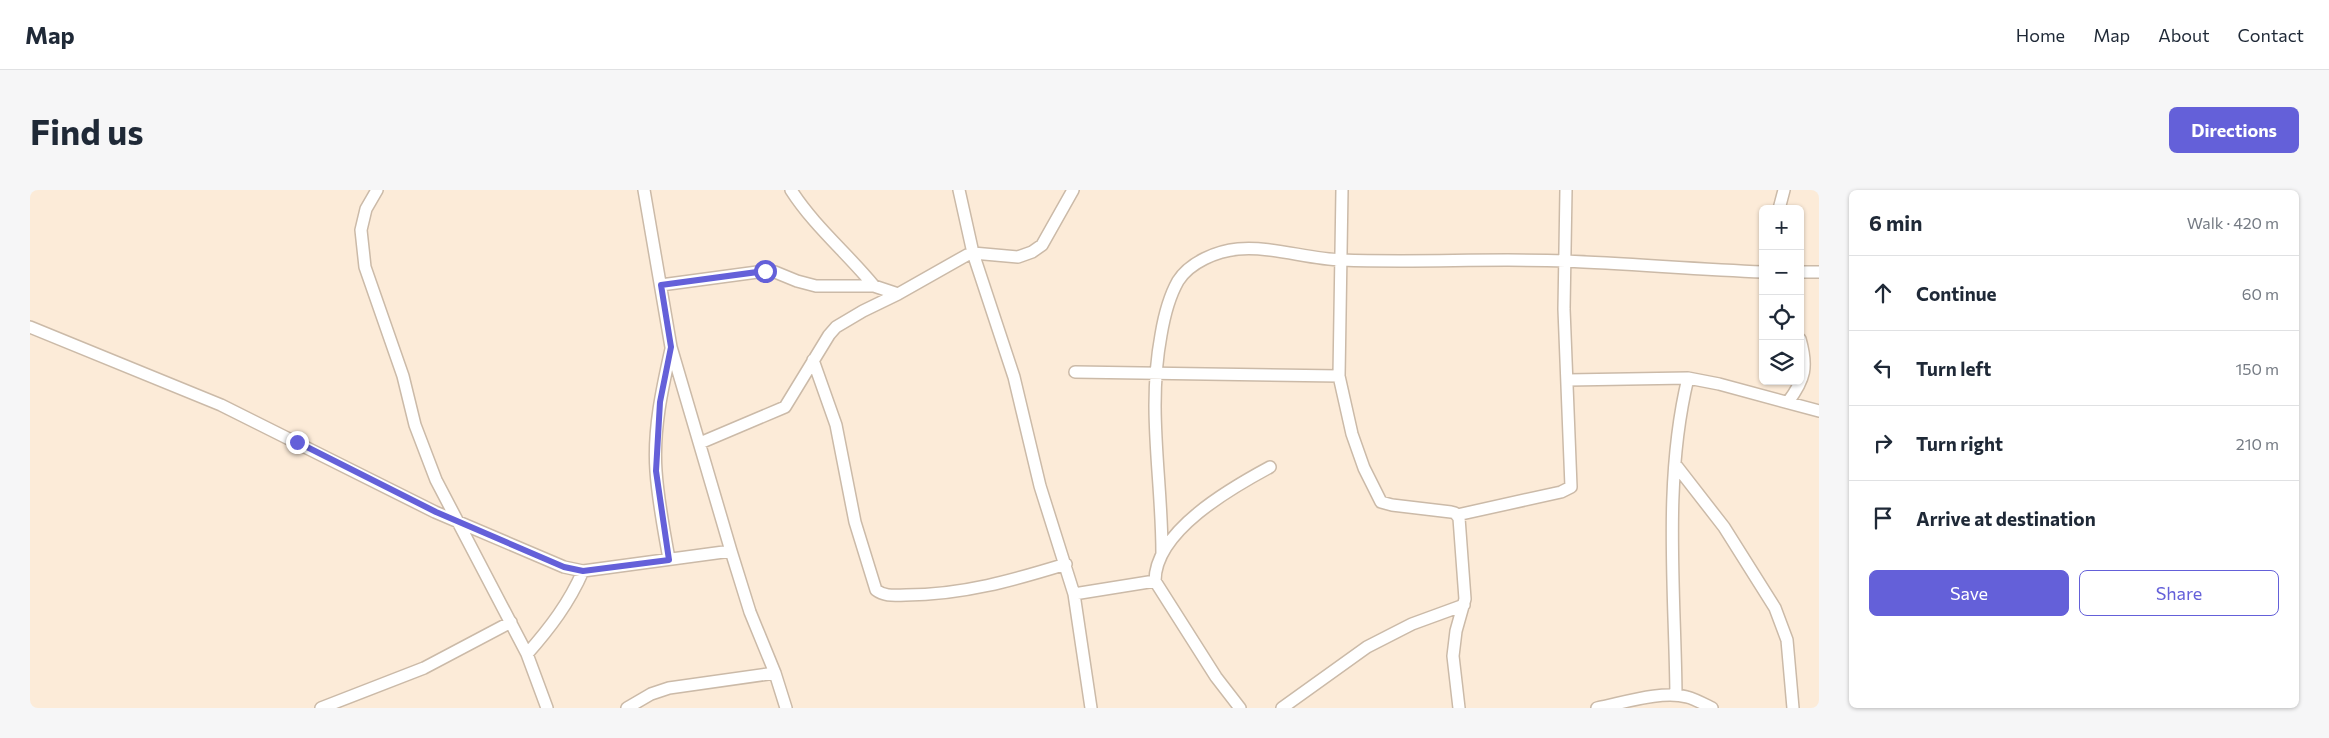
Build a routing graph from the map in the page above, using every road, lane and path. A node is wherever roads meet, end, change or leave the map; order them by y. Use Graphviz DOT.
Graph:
graph roads {
  1 [pos="377,190"];
  2 [pos="644,190"];
  3 [pos="791,190"];
  4 [pos="959,190"];
  5 [pos="1074,190"];
  6 [pos="1342,190"];
  7 [pos="1566,190"];
  8 [pos="1784,190"];
  9 [pos="1781,205"];
  10 [pos="973,253"];
  11 [pos="1342,260"];
  12 [pos="1566,261"];
  13 [pos="1759,272"];
  14 [pos="1804,272"];
  15 [pos="1819,272"];
  16 [pos="661,285"];
  17 [pos="874,286"];
  18 [pos="898,294"];
  19 [pos="30,327"];
  20 [pos="1800,340"];
  21 [pos="671,347"];
  22 [pos="813,360"];
  23 [pos="1075,372"];
  24 [pos="1155,374"];
  25 [pos="1339,376"];
  26 [pos="1688,378"];
  27 [pos="1568,380"];
  28 [pos="1788,402"];
  29 [pos="1819,411"];
  30 [pos="700,443"];
  31 [pos="1675,464"];
  32 [pos="1270,467"];
  33 [pos="1457,515"];
  34 [pos="460,523"];
  35 [pos="731,551"];
  36 [pos="1162,553"];
  37 [pos="669,560"];
  38 [pos="1066,564"];
  39 [pos="583,571"];
  40 [pos="1154,581"];
  41 [pos="1074,594"];
  42 [pos="1464,605"];
  43 [pos="511,622"];
  44 [pos="527,654"];
  45 [pos="775,673"];
  46 [pos="1683,700"];
  47 [pos="321,708"];
  48 [pos="547,708"];
  49 [pos="627,708"];
  50 [pos="786,708"];
  51 [pos="1091,708"];
  52 [pos="1240,708"];
  53 [pos="1282,708"];
  54 [pos="1459,708"];
  55 [pos="1597,708"];
  56 [pos="1712,708"];
  57 [pos="1793,708"];
  1 -- 34 [label="street"];
  2 -- 16 [label="street"];
  3 -- 17 [label="street"];
  4 -- 10 [label="street"];
  5 -- 10 [label="street"];
  6 -- 11 [label="street"];
  7 -- 12 [label="street"];
  8 -- 9 [label="street"];
  10 -- 18 [label="street"];
  10 -- 38 [label="street"];
  11 -- 12 [label="street"];
  11 -- 24 [label="street"];
  11 -- 25 [label="street"];
  12 -- 13 [label="street"];
  12 -- 27 [label="street"];
  14 -- 15 [label="street"];
  16 -- 17 [label="street"];
  16 -- 21 [label="street"];
  17 -- 18 [label="street"];
  18 -- 22 [label="street"];
  19 -- 34 [label="street"];
  20 -- 28 [label="street"];
  21 -- 30 [label="street"];
  21 -- 37 [label="street"];
  22 -- 30 [label="street"];
  22 -- 38 [label="street"];
  23 -- 24 [label="street"];
  24 -- 25 [label="street"];
  24 -- 36 [label="street"];
  25 -- 33 [label="street"];
  26 -- 27 [label="street"];
  26 -- 28 [label="street"];
  26 -- 31 [label="street"];
  27 -- 33 [label="street"];
  28 -- 29 [label="street"];
  30 -- 35 [label="street"];
  31 -- 46 [label="street"];
  31 -- 57 [label="street"];
  32 -- 36 [label="street"];
  33 -- 42 [label="street"];
  34 -- 39 [label="street"];
  34 -- 43 [label="street"];
  35 -- 37 [label="street"];
  35 -- 45 [label="street"];
  36 -- 40 [label="street"];
  37 -- 39 [label="street"];
  38 -- 41 [label="street"];
  39 -- 44 [label="street"];
  40 -- 41 [label="street"];
  40 -- 52 [label="street"];
  41 -- 51 [label="street"];
  42 -- 53 [label="street"];
  42 -- 54 [label="street"];
  43 -- 44 [label="street"];
  43 -- 47 [label="street"];
  44 -- 48 [label="street"];
  45 -- 49 [label="street"];
  45 -- 50 [label="street"];
  46 -- 55 [label="street"];
  46 -- 56 [label="street"];
}
